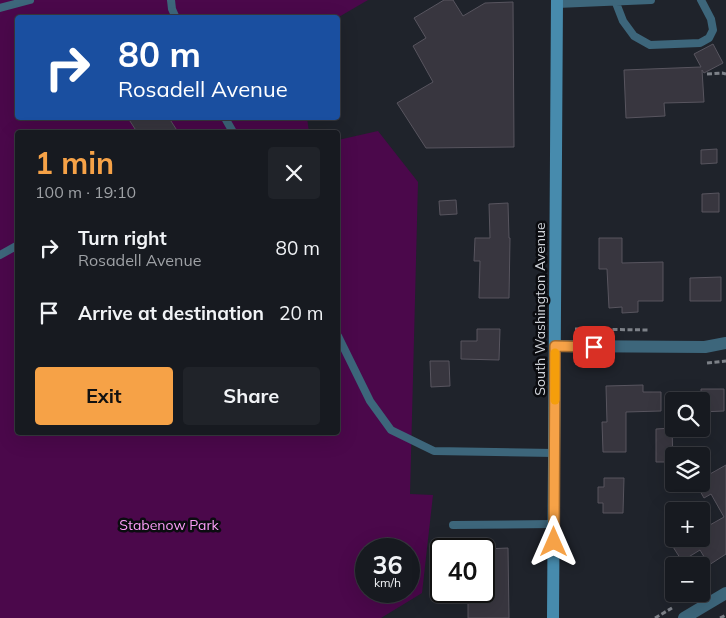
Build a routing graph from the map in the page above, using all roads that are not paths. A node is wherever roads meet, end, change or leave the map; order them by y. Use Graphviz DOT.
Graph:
graph roads {
  1 [pos="30,0"];
  2 [pos="171,0"];
  3 [pos="651,0"];
  4 [pos="701,0"];
  5 [pos="557,2"];
  6 [pos="598,2"];
  7 [pos="616,3"];
  8 [pos="0,8"];
  9 [pos="175,15"];
  10 [pos="15,247"];
  11 [pos="0,255"];
  12 [pos="340,340"];
  13 [pos="726,343"];
  14 [pos="555,346"];
  15 [pos="554,453"];
  16 [pos="554,524"];
  17 [pos="453,525"];
  18 [pos="726,593"];
  19 [pos="553,618"];
  20 [pos="684,618"];
  1 -- 8 [label="lane"];
  2 -- 9 [label="lane"];
  3 -- 7 [label="lane"];
  4 -- 7 [label="lane"];
  5 -- 6 [label="lane"];
  5 -- 14 [label="street, South Washington Avenue"];
  6 -- 7 [label="lane"];
  10 -- 11 [label="lane"];
  12 -- 15 [label="lane"];
  13 -- 14 [label="street"];
  14 -- 15 [label="street, South Washington Avenue"];
  15 -- 16 [label="street, South Washington Avenue"];
  16 -- 17 [label="lane"];
  16 -- 19 [label="street, South Washington Avenue"];
  18 -- 20 [label="street"];
}
